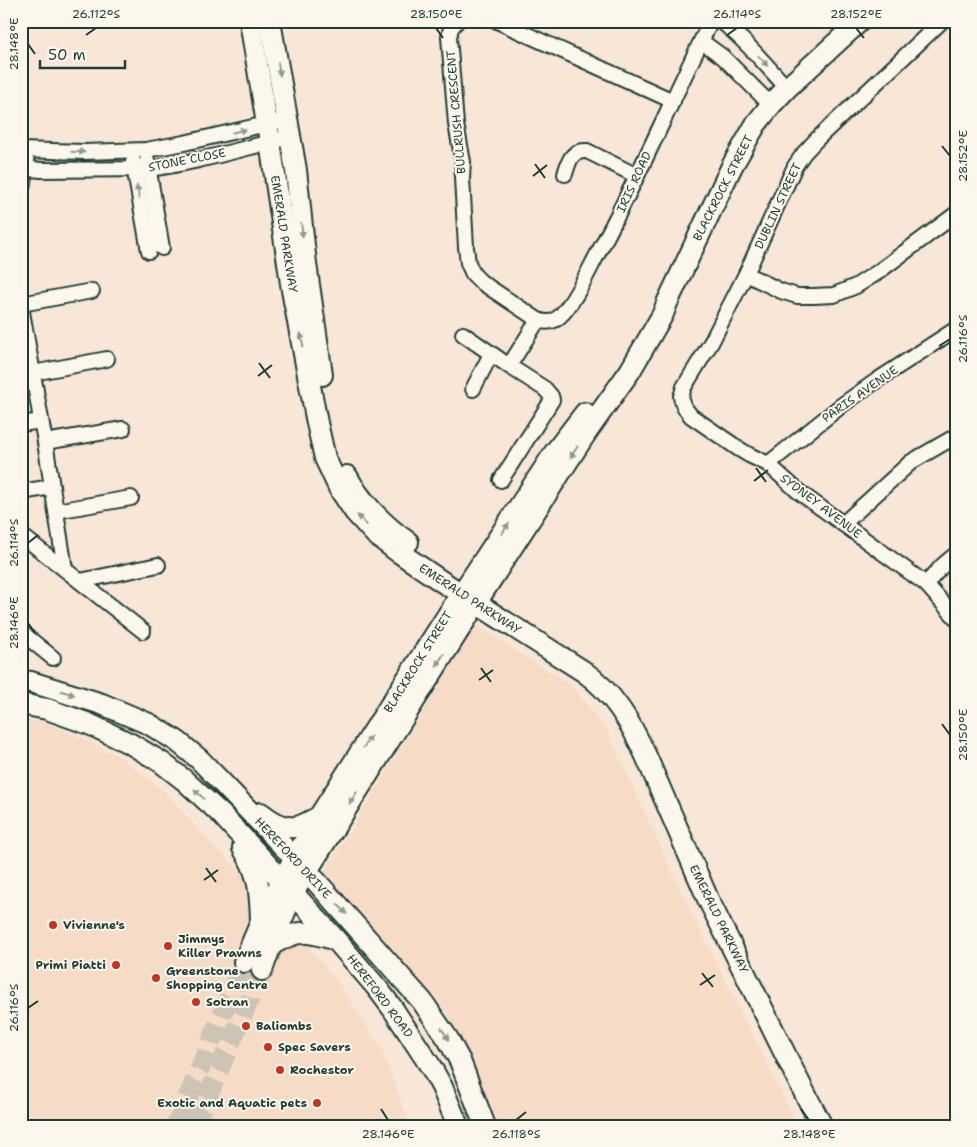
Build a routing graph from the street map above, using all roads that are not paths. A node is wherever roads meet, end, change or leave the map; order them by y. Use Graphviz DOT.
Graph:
graph roads {
  1 [pos="250,21"];
  2 [pos="270,21"];
  3 [pos="457,21"];
  4 [pos="497,21"];
  5 [pos="711,21"];
  6 [pos="721,21"];
  7 [pos="860,21"];
  8 [pos="942,21"];
  9 [pos="701,41"];
  10 [pos="787,88"];
  11 [pos="673,101"];
  12 [pos="771,106"];
  13 [pos="289,128"];
  14 [pos="268,133"];
  15 [pos="146,150"];
  16 [pos="25,151"];
  17 [pos="131,151"];
  18 [pos="24,169"];
  19 [pos="141,169"];
  20 [pos="565,174"];
  21 [pos="636,176"];
  22 [pos="21,192"];
  23 [pos="956,214"];
  24 [pos="156,250"];
  25 [pos="746,274"];
  26 [pos="92,291"];
  27 [pos="21,305"];
  28 [pos="538,320"];
  29 [pos="956,329"];
  30 [pos="463,334"];
  31 [pos="25,350"];
  32 [pos="492,354"];
  33 [pos="107,359"];
  34 [pos="509,366"];
  35 [pos="33,373"];
  36 [pos="692,374"];
  37 [pos="473,389"];
  38 [pos="41,421"];
  39 [pos="21,424"];
  40 [pos="124,429"];
  41 [pos="956,436"];
  42 [pos="45,442"];
  43 [pos="768,464"];
  44 [pos="501,480"];
  45 [pos="52,487"];
  46 [pos="21,492"];
  47 [pos="131,498"];
  48 [pos="56,511"];
  49 [pos="843,524"];
  50 [pos="21,535"];
  51 [pos="956,554"];
  52 [pos="158,565"];
  53 [pos="64,569"];
  54 [pos="80,581"];
  55 [pos="926,584"];
  56 [pos="473,593"];
  57 [pos="956,618"];
  58 [pos="143,631"];
  59 [pos="21,632"];
  60 [pos="53,658"];
  61 [pos="21,680"];
  62 [pos="21,704"];
  63 [pos="219,779"];
  64 [pos="220,814"];
  65 [pos="319,817"];
  66 [pos="301,864"];
  67 [pos="288,887"];
  68 [pos="261,922"];
  69 [pos="336,940"];
  70 [pos="271,945"];
  71 [pos="458,1126"];
  72 [pos="485,1126"];
  73 [pos="822,1126"];
  74 [pos="832,1126"];
  1 -- 14 [label="street, EMERALD PARKWAY"];
  2 -- 13 [label="street, EMERALD PARKWAY, one-way"];
  3 -- 28 [label="street, BULLRUSH CRESCENT"];
  4 -- 11 [label="street"];
  5 -- 9 [label="street, IRIS ROAD"];
  6 -- 10 [label="street, one-way"];
  7 -- 10 [label="street, BLACKROCK STREET"];
  8 -- 25 [label="street, DUBLIN STREET"];
  9 -- 11 [label="street, IRIS ROAD"];
  9 -- 12 [label="street"];
  10 -- 12 [label="street, BLACKROCK STREET"];
  11 -- 21 [label="street, IRIS ROAD"];
  12 -- 56 [label="street, BLACKROCK STREET"];
  13 -- 14 [label="street, STONE CLOSE"];
  13 -- 56 [label="street, EMERALD PARKWAY, one-way"];
  15 -- 14 [label="street, STONE CLOSE, one-way"];
  14 -- 19 [label="street, STONE CLOSE"];
  56 -- 14 [label="street, EMERALD PARKWAY, one-way"];
  15 -- 17 [label="street, STONE CLOSE"];
  15 -- 19 [label="street"];
  16 -- 17 [label="street, STONE CLOSE, one-way"];
  16 -- 18 [label="street"];
  17 -- 19 [label="street"];
  18 -- 19 [label="street, STONE CLOSE"];
  18 -- 22 [label="street"];
  19 -- 24 [label="street"];
  20 -- 21 [label="street"];
  21 -- 28 [label="street, IRIS ROAD"];
  23 -- 25 [label="street"];
  25 -- 36 [label="street, DUBLIN STREET"];
  26 -- 27 [label="street"];
  27 -- 31 [label="street"];
  28 -- 34 [label="street"];
  29 -- 43 [label="street, PARIS AVENUE"];
  30 -- 32 [label="street"];
  31 -- 35 [label="street"];
  32 -- 34 [label="street"];
  32 -- 37 [label="street"];
  33 -- 35 [label="street"];
  34 -- 44 [label="street"];
  35 -- 38 [label="street"];
  36 -- 43 [label="street, SYDNEY AVENUE"];
  38 -- 39 [label="street"];
  38 -- 42 [label="street"];
  40 -- 42 [label="street"];
  41 -- 49 [label="street"];
  42 -- 45 [label="street"];
  43 -- 49 [label="street, SYDNEY AVENUE"];
  45 -- 46 [label="street"];
  45 -- 48 [label="street"];
  47 -- 48 [label="street"];
  48 -- 53 [label="street"];
  49 -- 55 [label="street, SYDNEY AVENUE"];
  50 -- 53 [label="street"];
  51 -- 55 [label="street"];
  52 -- 54 [label="street"];
  53 -- 54 [label="street"];
  54 -- 58 [label="street"];
  55 -- 57 [label="street, SYDNEY AVENUE"];
  65 -- 56 [label="street, BLACKROCK STREET, one-way"];
  56 -- 66 [label="street, BLACKROCK STREET, one-way"];
  56 -- 73 [label="street, EMERALD PARKWAY"];
  56 -- 74 [label="street, EMERALD PARKWAY"];
  59 -- 60 [label="street"];
  61 -- 63 [label="street, HEREFORD DRIVE, one-way"];
  64 -- 62 [label="street, HEREFORD DRIVE, one-way"];
  63 -- 65 [label="street"];
  63 -- 66 [label="street, HEREFORD DRIVE"];
  64 -- 67 [label="street, HEREFORD DRIVE"];
  64 -- 68 [label="street"];
  65 -- 66 [label="street, BLACKROCK STREET"];
  66 -- 67 [label="street, BLACKROCK STREET"];
  66 -- 72 [label="street, HEREFORD DRIVE, one-way"];
  67 -- 68 [label="street, BLACKROCK STREET"];
  67 -- 69 [label="street, HEREFORD ROAD"];
  67 -- 70 [label="street, BLACKROCK STREET"];
  68 -- 70 [label="street, BLACKROCK STREET"];
  69 -- 70 [label="street"];
  69 -- 71 [label="street, HEREFORD ROAD"];
}
